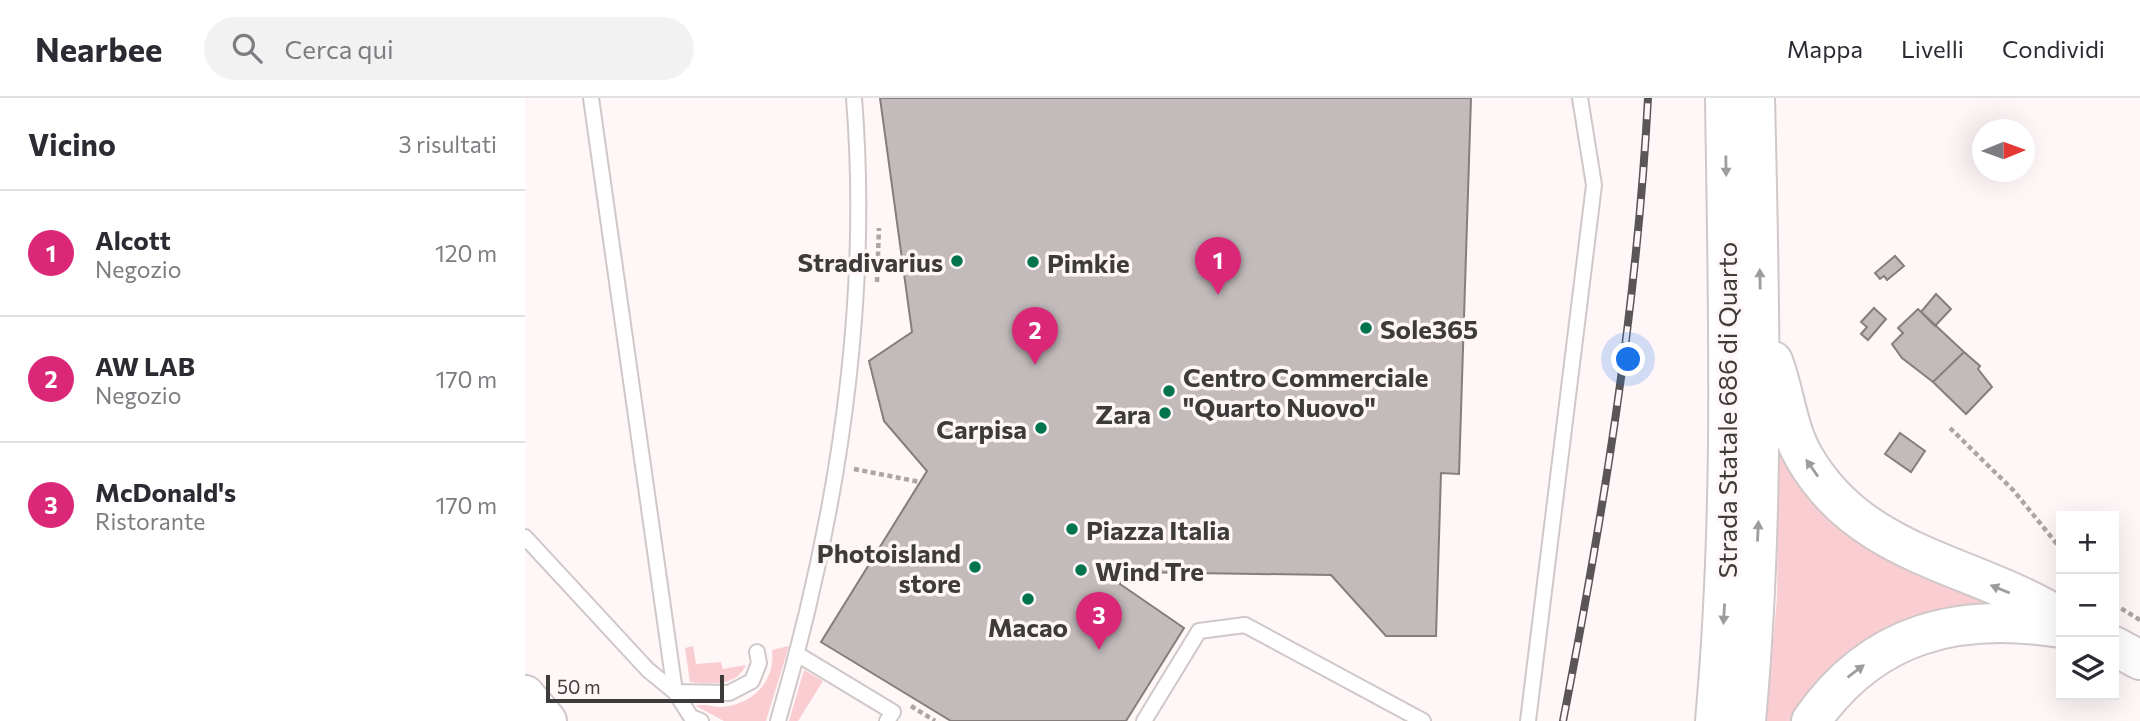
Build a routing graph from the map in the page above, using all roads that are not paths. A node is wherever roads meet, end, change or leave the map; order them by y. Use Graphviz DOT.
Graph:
graph roads {
  1 [pos="591,98"];
  2 [pos="854,98"];
  3 [pos="1580,98"];
  4 [pos="1724,98"];
  5 [pos="1755,98"];
  6 [pos="1761,328"];
  7 [pos="525,537"];
  8 [pos="2056,615"];
  9 [pos="2056,627"];
  10 [pos="2119,649"];
  11 [pos="757,652"];
  12 [pos="797,654"];
  13 [pos="2140,660"];
  14 [pos="675,692"];
  15 [pos="701,721"];
  16 [pos="778,721"];
  17 [pos="887,721"];
  18 [pos="1144,721"];
  19 [pos="1423,721"];
  20 [pos="1528,721"];
  21 [pos="1715,721"];
  22 [pos="1746,721"];
  23 [pos="1811,721"];
  1 -- 14 [label="lane"];
  2 -- 12 [label="lane"];
  3 -- 20 [label="lane"];
  4 -- 21 [label="highway, Strada Statale 686 di Quarto, one-way"];
  6 -- 5 [label="highway, Strada Statale 686 di Quarto, one-way"];
  8 -- 6 [label="highway, one-way"];
  22 -- 6 [label="highway, Strada Statale 686 di Quarto, one-way"];
  7 -- 14 [label="lane"];
  23 -- 9 [label="highway, one-way"];
  10 -- 13 [label="highway"];
  11 -- 14 [label="lane"];
  12 -- 16 [label="lane"];
  12 -- 17 [label="lane"];
  14 -- 15 [label="lane"];
  18 -- 19 [label="lane"];
}
